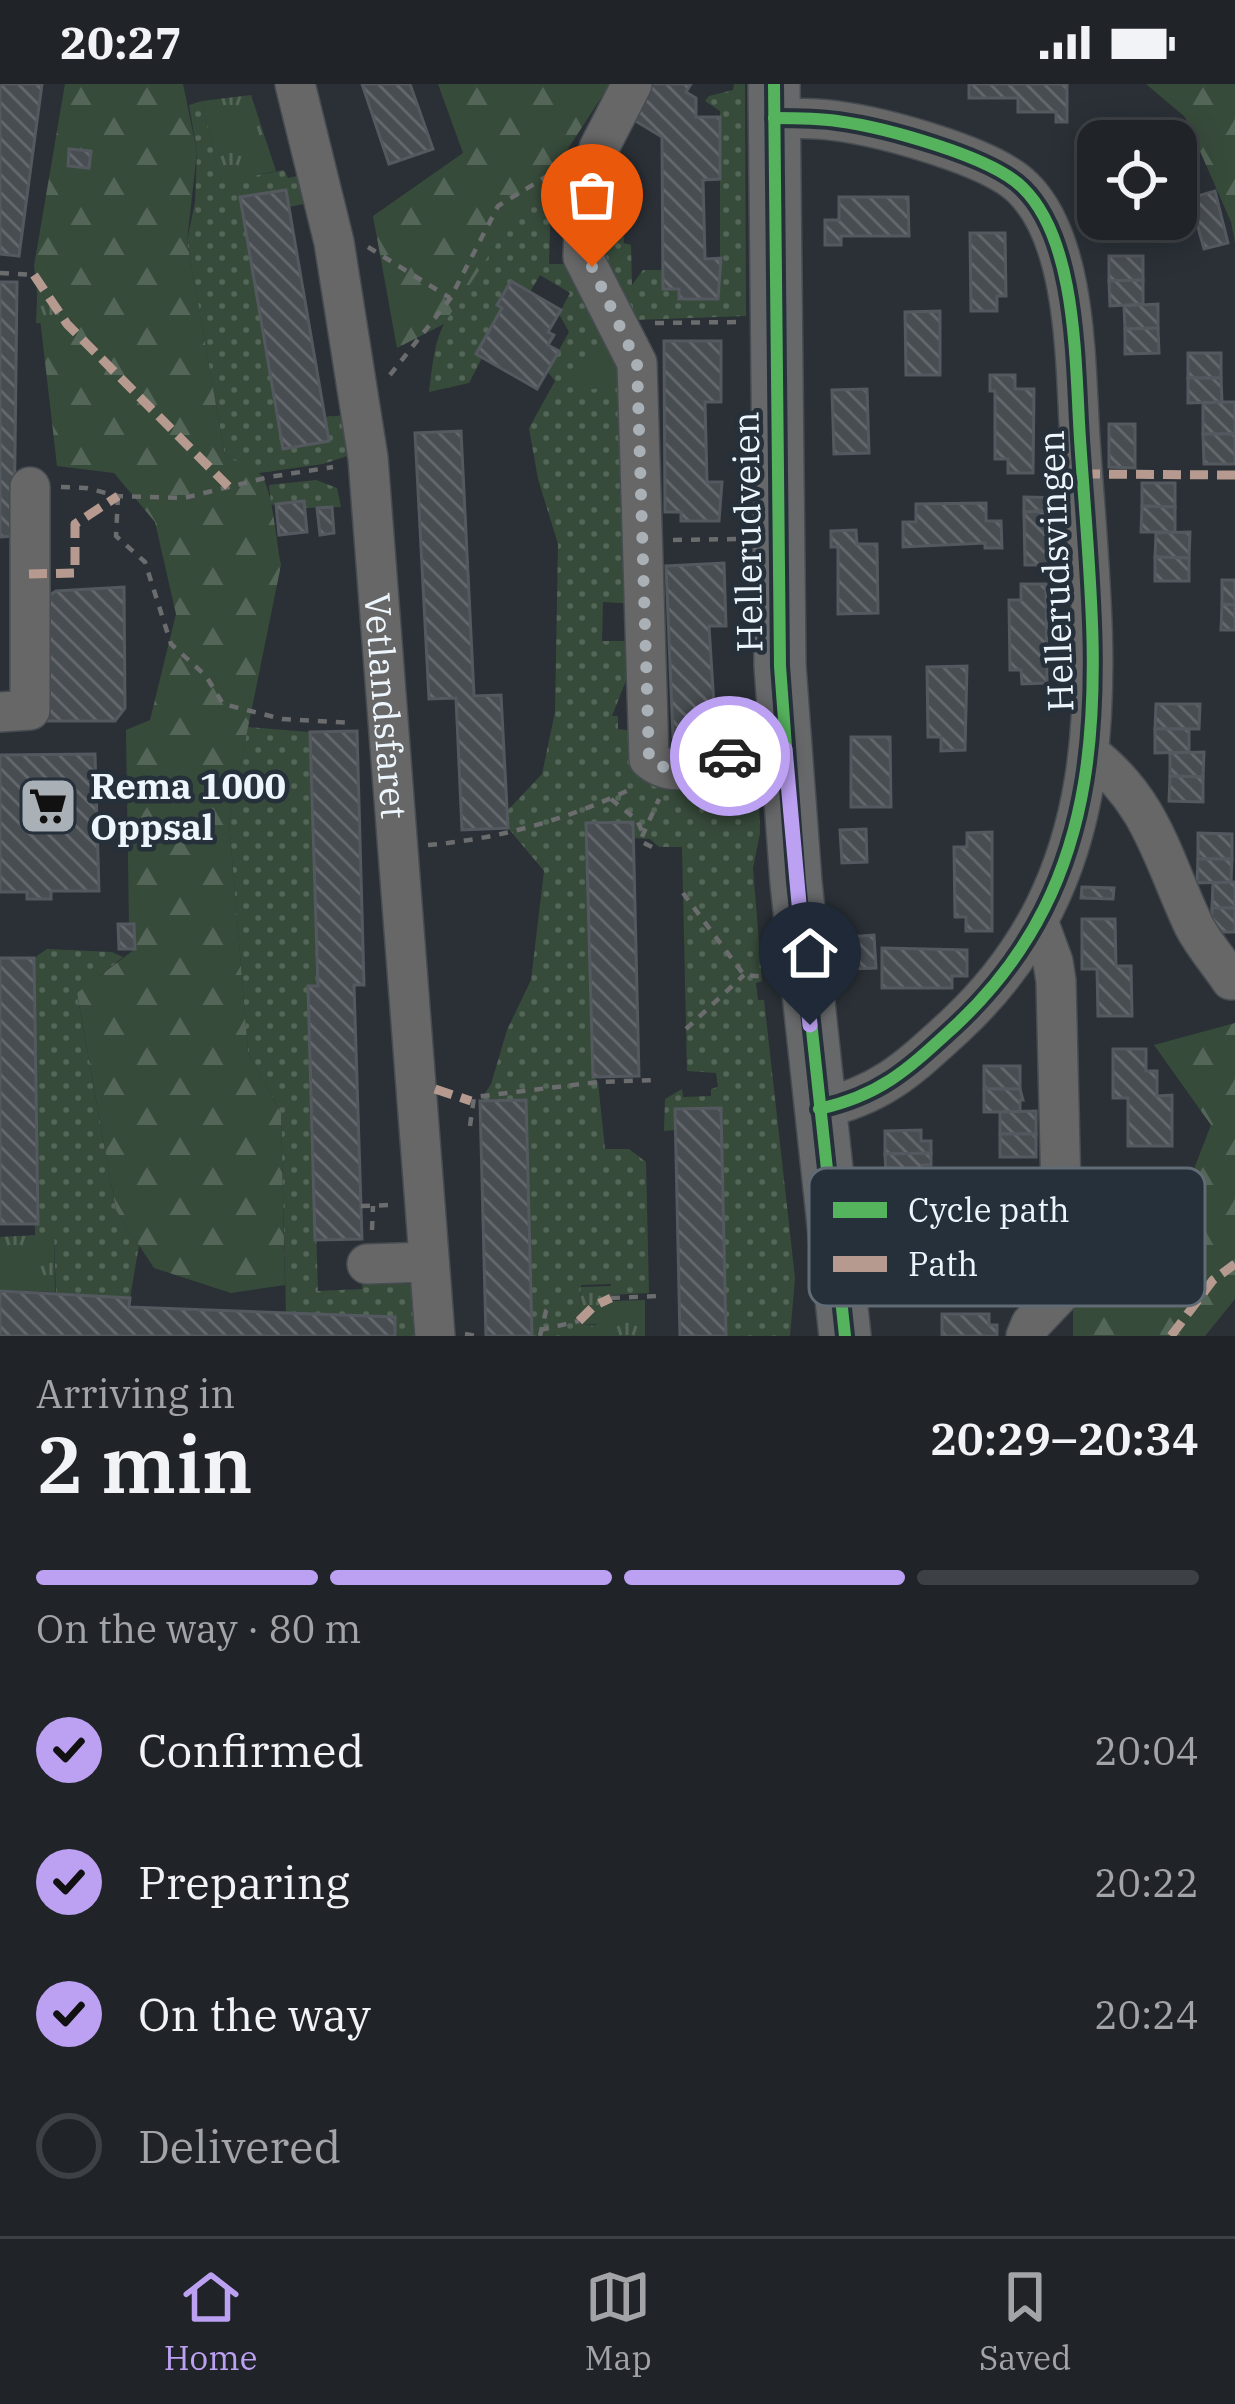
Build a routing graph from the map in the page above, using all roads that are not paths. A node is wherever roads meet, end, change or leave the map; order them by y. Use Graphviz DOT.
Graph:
graph roads {
  1 [pos="295,84"];
  2 [pos="632,84"];
  3 [pos="774,101"];
  4 [pos="30,487"];
  5 [pos="14,590"];
  6 [pos="0,712"];
  7 [pos="785,749"];
  8 [pos="1089,753"];
  9 [pos="1038,921"];
  10 [pos="1231,980"];
  11 [pos="819,1109"];
  12 [pos="826,1168"];
  13 [pos="1060,1168"];
  14 [pos="429,1262"];
  15 [pos="367,1264"];
  16 [pos="842,1306"];
  17 [pos="1048,1306"];
  18 [pos="435,1336"];
  19 [pos="845,1336"];
  20 [pos="1026,1336"];
  1 -- 14 [label="street, Vetlandsfaret"];
  2 -- 7 [label="street"];
  3 -- 7 [label="main road, Hellerudveien"];
  3 -- 8 [label="street, Hellerudsvingen"];
  4 -- 5 [label="street"];
  5 -- 6 [label="street"];
  7 -- 11 [label="main road, Hellerudveien"];
  8 -- 9 [label="street, Hellerudsvingen"];
  8 -- 10 [label="street"];
  9 -- 11 [label="street, Hellerudsvingen"];
  9 -- 13 [label="street"];
  11 -- 12 [label="main road, Hellerudveien"];
  14 -- 15 [label="street"];
  14 -- 18 [label="street, Vetlandsfaret"];
  16 -- 19 [label="main road, Hellerudveien"];
  17 -- 20 [label="street"];
}
